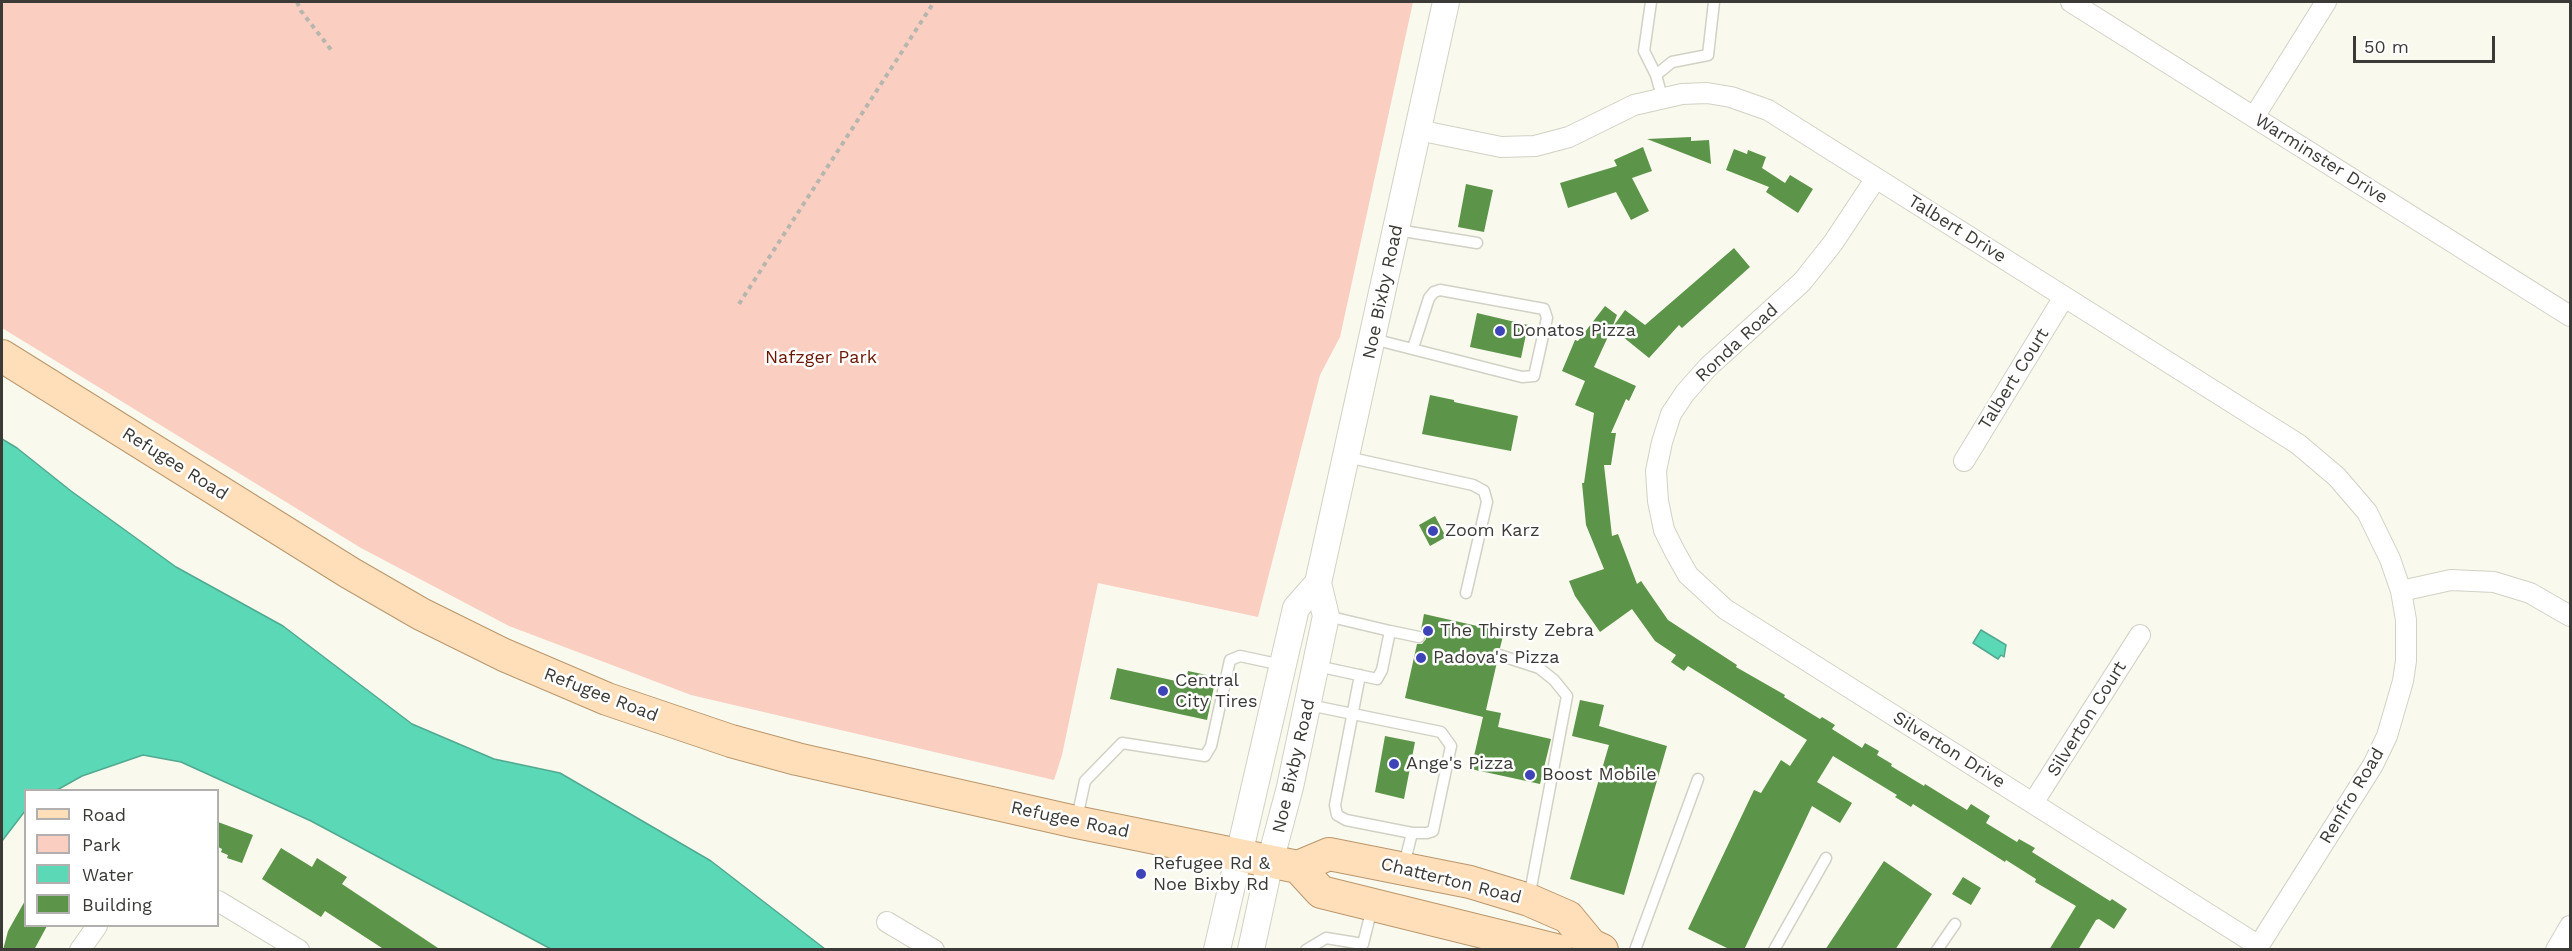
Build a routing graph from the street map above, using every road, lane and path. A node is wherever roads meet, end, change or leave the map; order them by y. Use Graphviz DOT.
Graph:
graph roads {
  1 [pos="297,2"];
  2 [pos="934,2"];
  3 [pos="1446,2"];
  4 [pos="1651,2"];
  5 [pos="1714,2"];
  6 [pos="2071,2"];
  7 [pos="2326,2"];
  8 [pos="332,51"];
  9 [pos="1656,75"];
  10 [pos="1662,97"];
  11 [pos="2254,117"];
  12 [pos="1418,130"];
  13 [pos="1876,178"];
  14 [pos="1396,230"];
  15 [pos="1477,243"];
  16 [pos="2064,297"];
  17 [pos="739,304"];
  18 [pos="2571,316"];
  19 [pos="1373,339"];
  20 [pos="1413,348"];
  21 [pos="2,356"];
  22 [pos="1347,457"];
  23 [pos="1964,461"];
  24 [pos="1664,530"];
  25 [pos="1318,583"];
  26 [pos="2401,591"];
  27 [pos="1466,593"];
  28 [pos="1326,616"];
  29 [pos="2571,616"];
  30 [pos="1390,631"];
  31 [pos="2140,635"];
  32 [pos="1419,637"];
  33 [pos="1498,655"];
  34 [pos="1283,665"];
  35 [pos="1317,666"];
  36 [pos="1360,675"];
  37 [pos="1308,705"];
  38 [pos="1353,713"];
  39 [pos="1698,779"];
  40 [pos="2033,803"];
  41 [pos="1076,822"];
  42 [pos="1412,833"];
  43 [pos="1238,855"];
  44 [pos="1826,858"];
  45 [pos="1284,864"];
  46 [pos="1403,868"];
  47 [pos="1529,900"];
  48 [pos="219,902"];
  49 [pos="1373,904"];
  50 [pos="887,922"];
  51 [pos="1955,924"];
  52 [pos="2571,926"];
  53 [pos="96,927"];
  54 [pos="1526,945"];
  55 [pos="1363,947"];
  56 [pos="1585,948"];
  57 [pos="2257,948"];
  58 [pos="80,950"];
  59 [pos="299,950"];
  60 [pos="934,950"];
  61 [pos="1217,950"];
  62 [pos="1251,950"];
  63 [pos="1306,950"];
  64 [pos="1556,950"];
  65 [pos="1635,950"];
  66 [pos="1774,950"];
  67 [pos="1937,950"];
  68 [pos="2556,950"];
  1 -- 8 [label="path"];
  2 -- 17 [label="path"];
  3 -- 12 [label="street, Noe Bixby Road"];
  4 -- 9 [label="lane"];
  5 -- 9 [label="lane"];
  6 -- 11 [label="street, Warminster Drive"];
  7 -- 11 [label="street"];
  9 -- 10 [label="lane"];
  10 -- 12 [label="street, Talbert Drive"];
  10 -- 13 [label="street, Talbert Drive"];
  11 -- 18 [label="street, Warminster Drive"];
  12 -- 14 [label="street, Noe Bixby Road"];
  13 -- 16 [label="street, Talbert Drive"];
  13 -- 24 [label="street, Ronda Road"];
  14 -- 15 [label="lane"];
  14 -- 19 [label="street, Noe Bixby Road"];
  16 -- 23 [label="street, Talbert Court"];
  16 -- 26 [label="street, Talbert Drive"];
  19 -- 20 [label="lane"];
  19 -- 22 [label="street, Noe Bixby Road"];
  20 -- 20 [label="lane"];
  21 -- 41 [label="main road, Refugee Road"];
  22 -- 25 [label="street, Noe Bixby Road"];
  22 -- 27 [label="lane"];
  24 -- 40 [label="street, Silverton Drive"];
  25 -- 28 [label="street, Noe Bixby Road"];
  25 -- 34 [label="street, Noe Bixby Road"];
  26 -- 29 [label="street"];
  26 -- 57 [label="street, Renfro Road"];
  28 -- 30 [label="lane"];
  28 -- 35 [label="street, Noe Bixby Road"];
  30 -- 32 [label="lane"];
  30 -- 36 [label="lane"];
  31 -- 40 [label="street, Silverton Court"];
  33 -- 47 [label="lane"];
  34 -- 41 [label="lane"];
  34 -- 43 [label="street, Noe Bixby Road"];
  35 -- 36 [label="lane"];
  35 -- 37 [label="street, Noe Bixby Road"];
  36 -- 38 [label="lane"];
  37 -- 38 [label="lane"];
  37 -- 45 [label="street, Noe Bixby Road"];
  38 -- 42 [label="lane"];
  38 -- 42 [label="lane"];
  39 -- 65 [label="lane"];
  40 -- 57 [label="street, Silverton Drive"];
  41 -- 43 [label="main road, Refugee Road"];
  42 -- 46 [label="lane"];
  43 -- 45 [label="main road, Refugee Road"];
  43 -- 61 [label="street, Noe Bixby Road"];
  44 -- 66 [label="lane"];
  45 -- 46 [label="main road, Chatterton Road"];
  45 -- 49 [label="main road"];
  45 -- 62 [label="street, Noe Bixby Road"];
  46 -- 47 [label="main road, Chatterton Road"];
  47 -- 56 [label="main road, Chatterton Road"];
  48 -- 59 [label="street"];
  49 -- 54 [label="main road"];
  49 -- 55 [label="lane"];
  50 -- 60 [label="street"];
  51 -- 67 [label="lane"];
  52 -- 68 [label="street"];
  53 -- 58 [label="street"];
  54 -- 64 [label="main road"];
  55 -- 63 [label="lane"];
}
